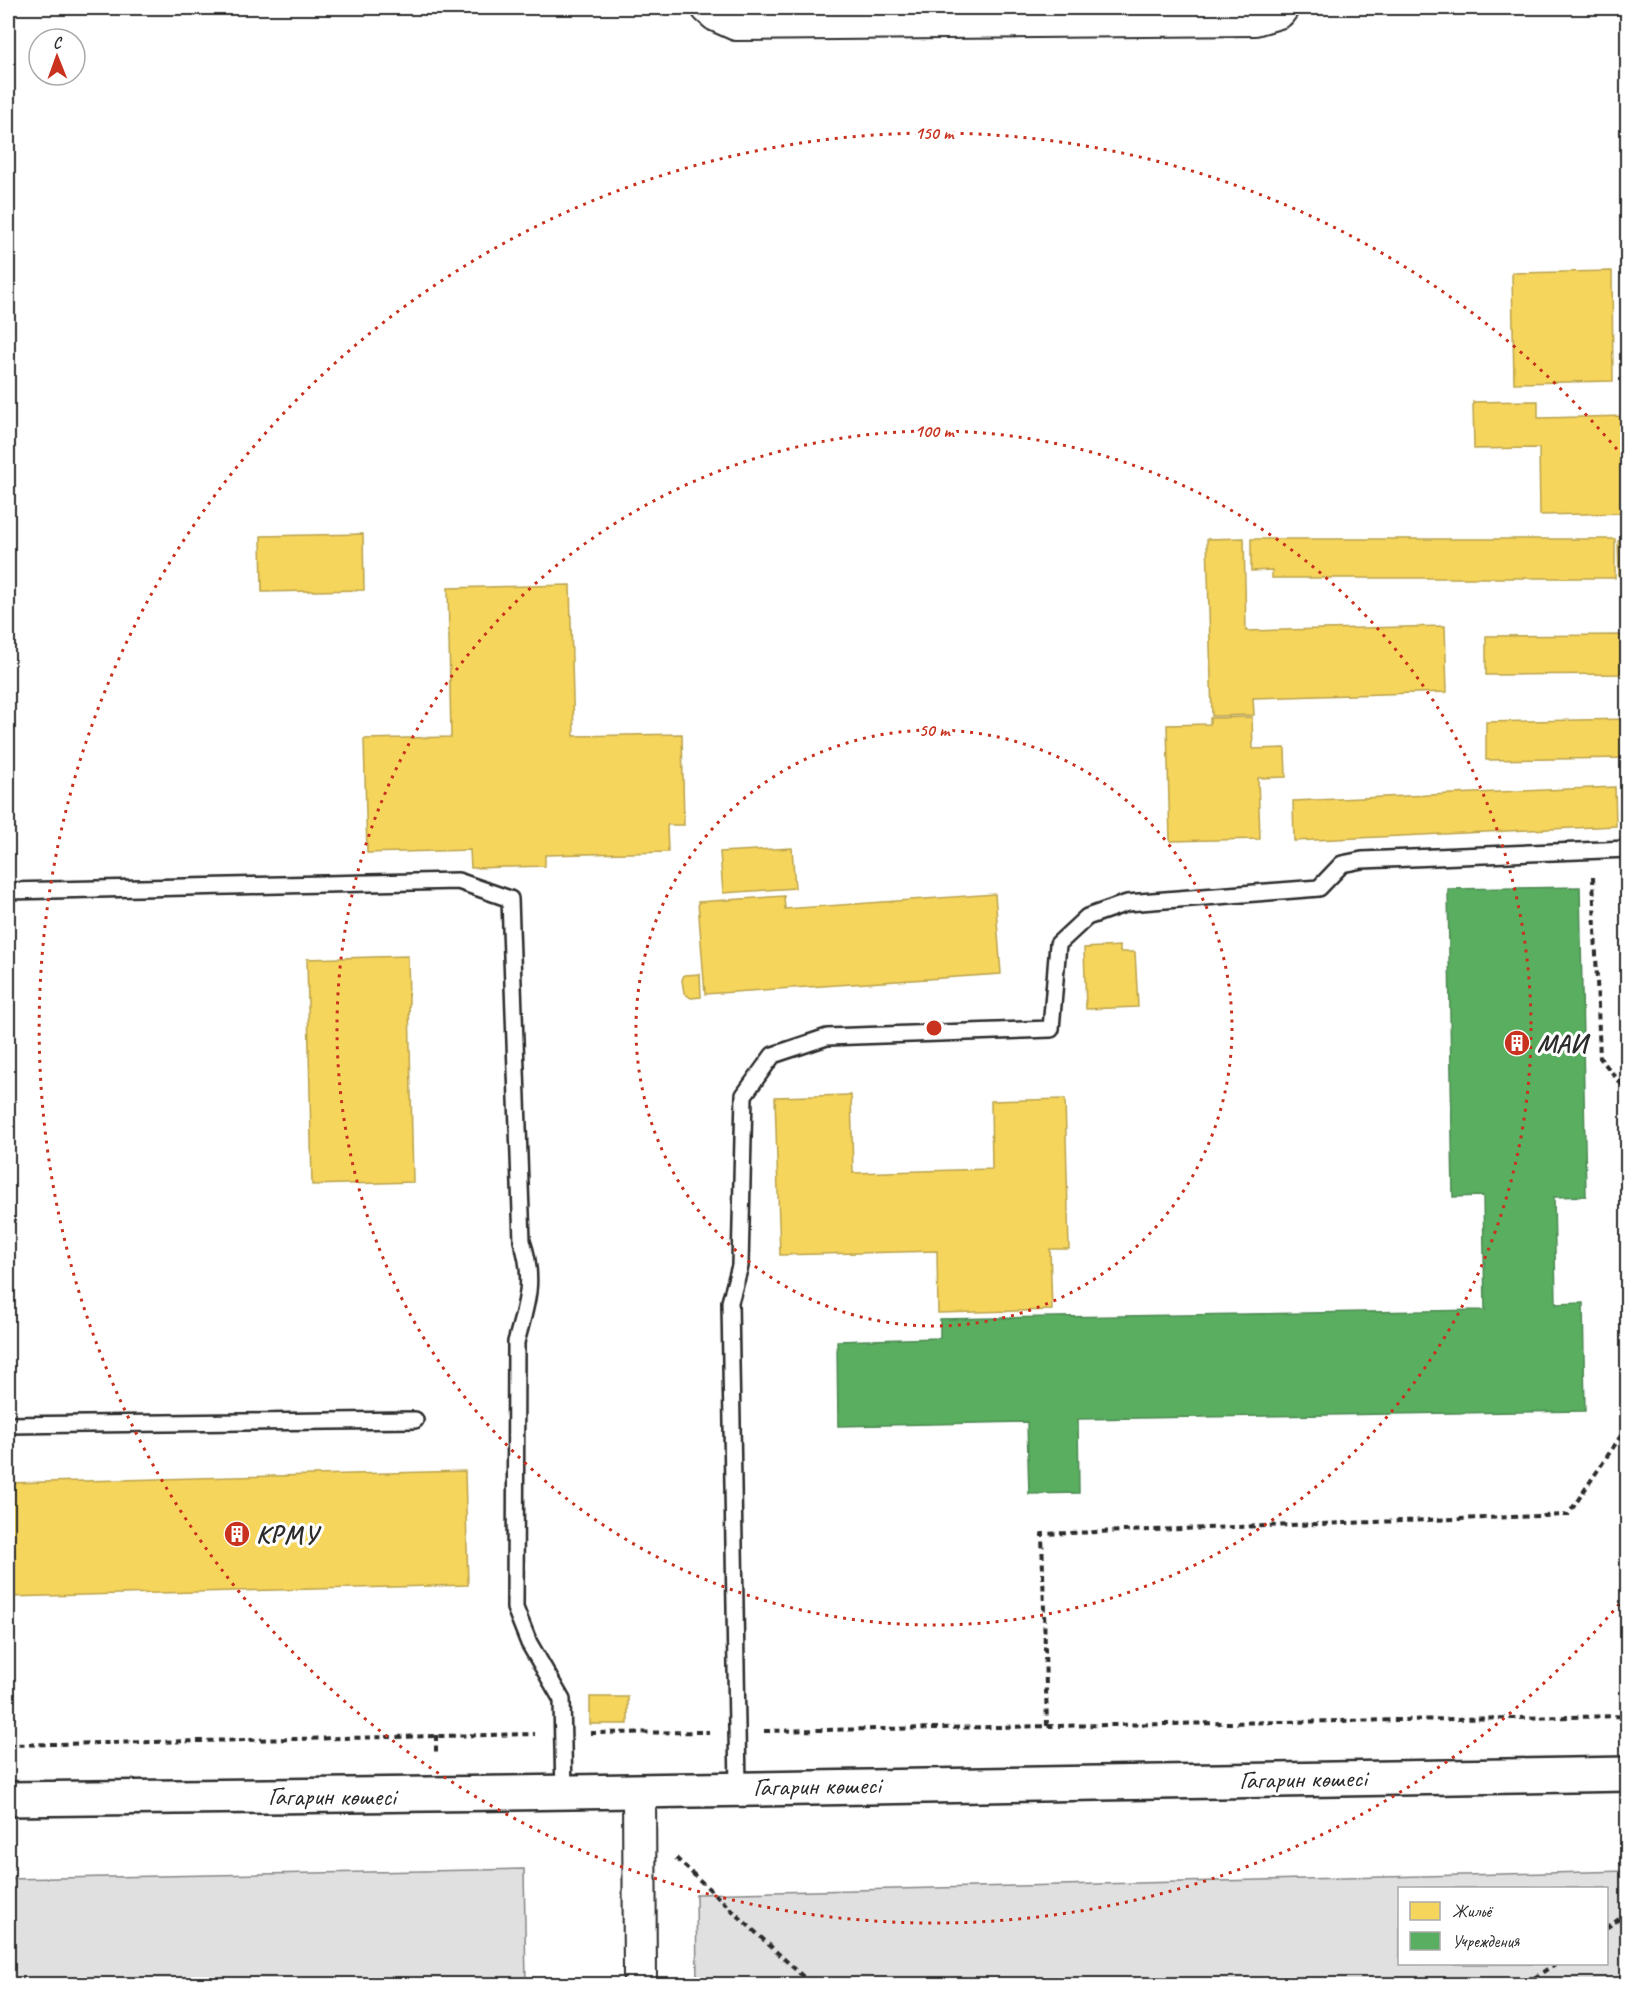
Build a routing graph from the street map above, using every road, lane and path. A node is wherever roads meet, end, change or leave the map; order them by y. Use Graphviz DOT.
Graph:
graph roads {
  1 [pos="708,8"];
  2 [pos="1282,8"];
  3 [pos="1625,849"];
  4 [pos="8,891"];
  5 [pos="1628,1092"];
  6 [pos="415,1420"];
  7 [pos="8,1425"];
  8 [pos="1628,1425"];
  9 [pos="1627,1715"];
  10 [pos="1047,1726"];
  11 [pos="737,1732"];
  12 [pos="562,1734"];
  13 [pos="8,1744"];
  14 [pos="1628,1774"];
  15 [pos="738,1788"];
  16 [pos="639,1791"];
  17 [pos="564,1792"];
  18 [pos="8,1799"];
  19 [pos="1628,1913"];
  20 [pos="1608,1927"];
  21 [pos="1554,1965"];
  22 [pos="640,1984"];
  23 [pos="1525,1984"];
  1 -- 2 [label="street"];
  3 -- 5 [label="path"];
  3 -- 11 [label="lane"];
  4 -- 12 [label="lane"];
  6 -- 7 [label="lane"];
  8 -- 10 [label="path"];
  9 -- 10 [label="path"];
  10 -- 11 [label="path"];
  11 -- 12 [label="path"];
  11 -- 15 [label="lane"];
  12 -- 13 [label="path"];
  12 -- 17 [label="lane"];
  14 -- 15 [label="main road, Гагарин көшесі"];
  15 -- 16 [label="main road, Гагарин көшесі"];
  16 -- 17 [label="main road, Гагарин көшесі"];
  16 -- 22 [label="street"];
  17 -- 18 [label="main road, Гагарин көшесі"];
  19 -- 20 [label="path"];
  21 -- 23 [label="path"];
}
